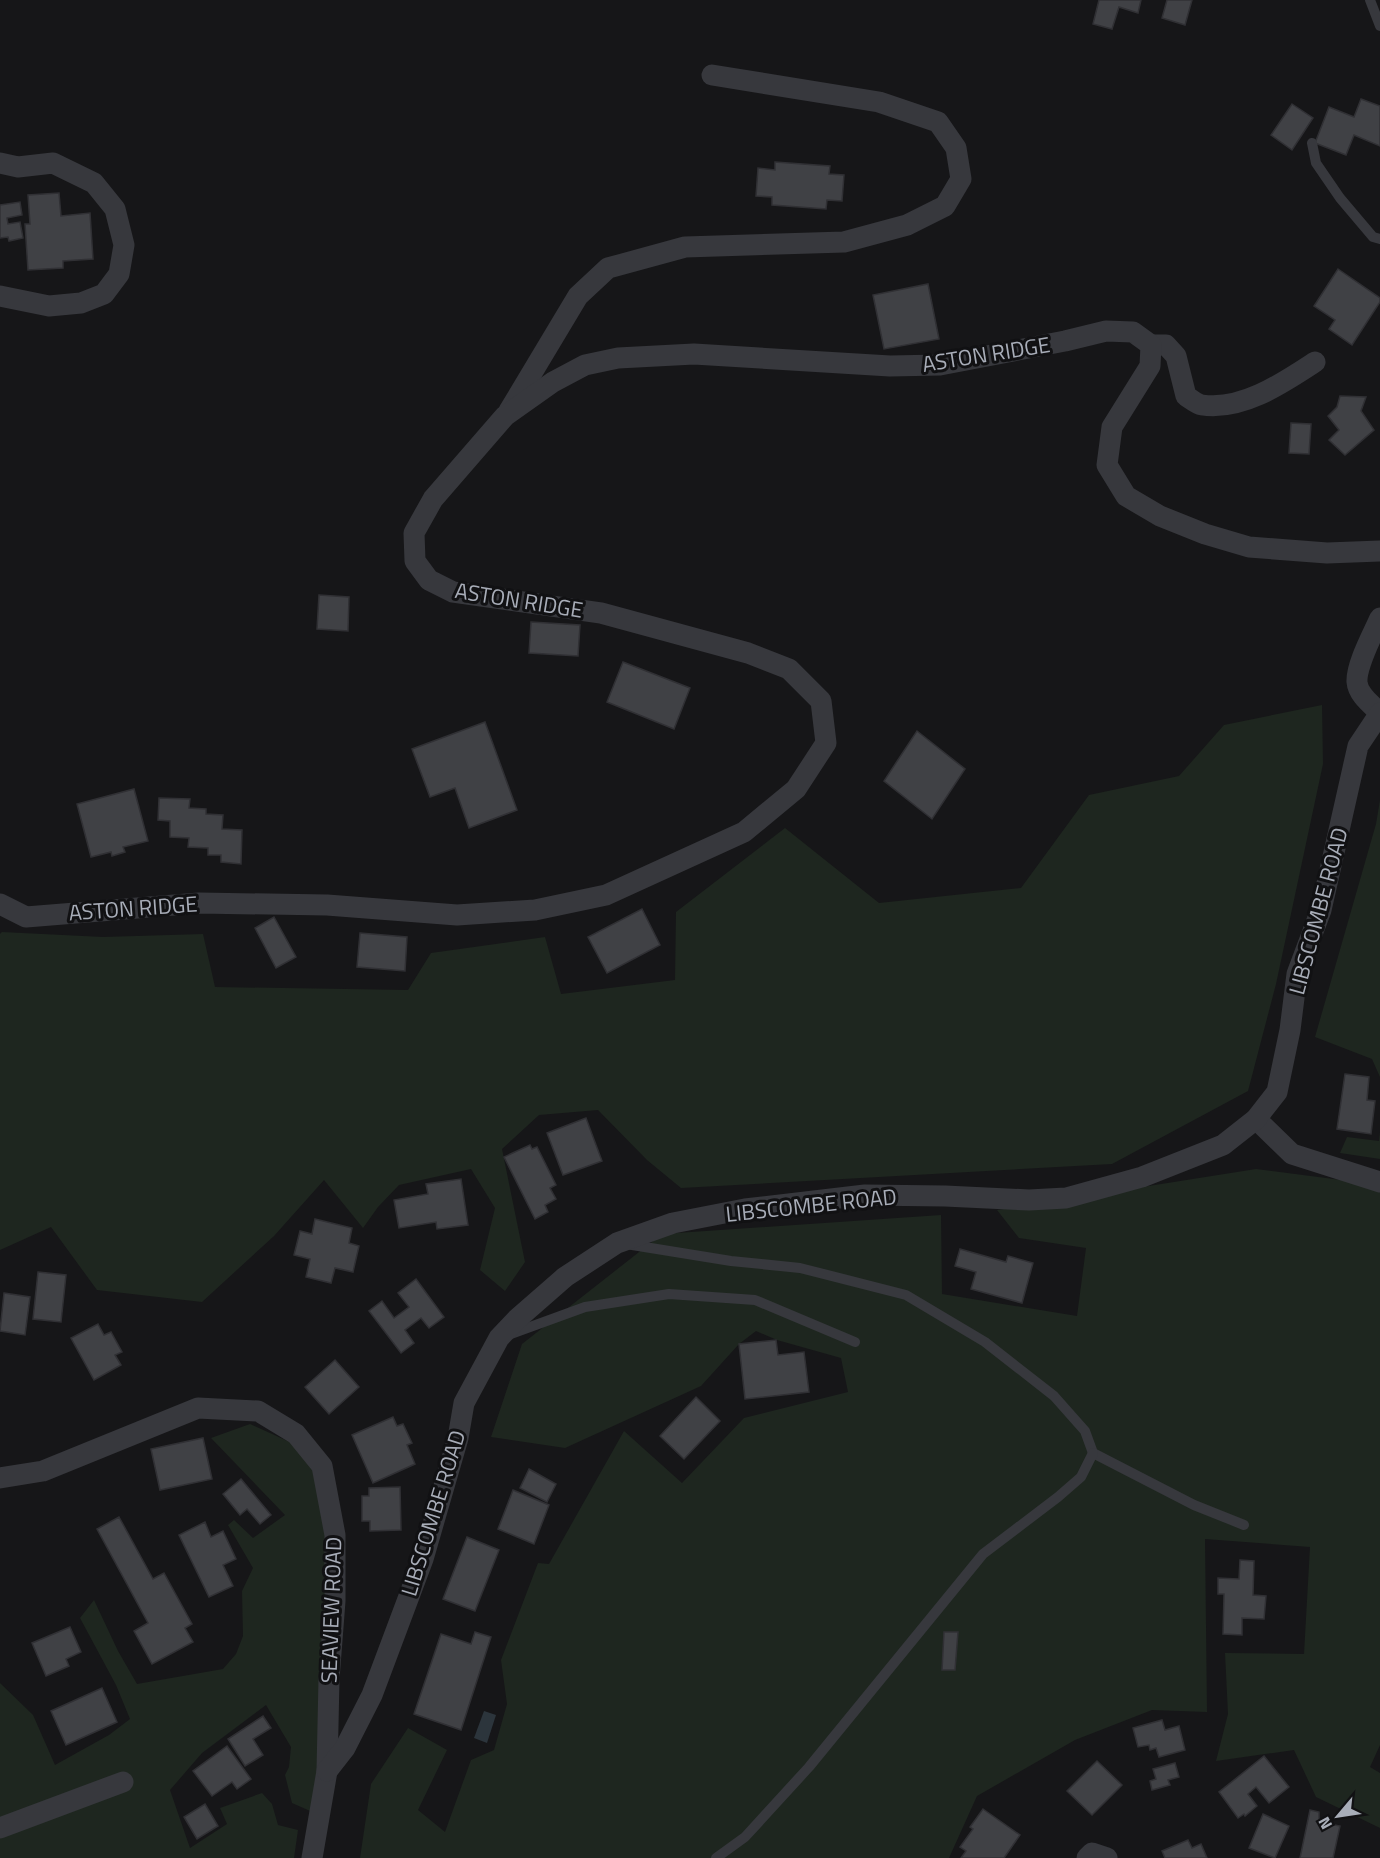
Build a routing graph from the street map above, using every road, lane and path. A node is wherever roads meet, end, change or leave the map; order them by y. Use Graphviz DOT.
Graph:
graph roads {
  1 [pos="1370,0"];
  2 [pos="1380,26"];
  3 [pos="712,75"];
  4 [pos="1312,143"];
  5 [pos="0,163"];
  6 [pos="1380,239"];
  7 [pos="0,296"];
  8 [pos="1151,345"];
  9 [pos="1315,362"];
  10 [pos="505,416"];
  11 [pos="1380,551"];
  12 [pos="1380,618"];
  13 [pos="1380,713"];
  14 [pos="0,904"];
  15 [pos="1256,1119"];
  16 [pos="1380,1182"];
  17 [pos="617,1243"];
  18 [pos="499,1338"];
  19 [pos="855,1342"];
  20 [pos="1093,1454"];
  21 [pos="0,1478"];
  22 [pos="1244,1525"];
  23 [pos="327,1771"];
  24 [pos="123,1782"];
  25 [pos="0,1828"];
  26 [pos="312,1858"];
  27 [pos="716,1858"];
  28 [pos="1087,1858"];
  29 [pos="1107,1858"];
  1 -- 2 [label="lane"];
  3 -- 10 [label="street"];
  4 -- 6 [label="lane"];
  5 -- 7 [label="street"];
  8 -- 9 [label="street, ASTON RIDGE"];
  8 -- 10 [label="street, ASTON RIDGE"];
  8 -- 11 [label="street"];
  10 -- 14 [label="street, ASTON RIDGE"];
  12 -- 13 [label="street"];
  13 -- 15 [label="street, LIBSCOMBE ROAD"];
  15 -- 16 [label="street"];
  15 -- 17 [label="street, LIBSCOMBE ROAD"];
  17 -- 18 [label="street, LIBSCOMBE ROAD"];
  17 -- 20 [label="lane"];
  18 -- 19 [label="lane"];
  18 -- 23 [label="street, LIBSCOMBE ROAD"];
  20 -- 22 [label="lane"];
  20 -- 27 [label="lane"];
  21 -- 23 [label="street, SEAVIEW ROAD"];
  23 -- 26 [label="street, SEAVIEW ROAD"];
  24 -- 25 [label="street"];
  28 -- 29 [label="street"];
}
